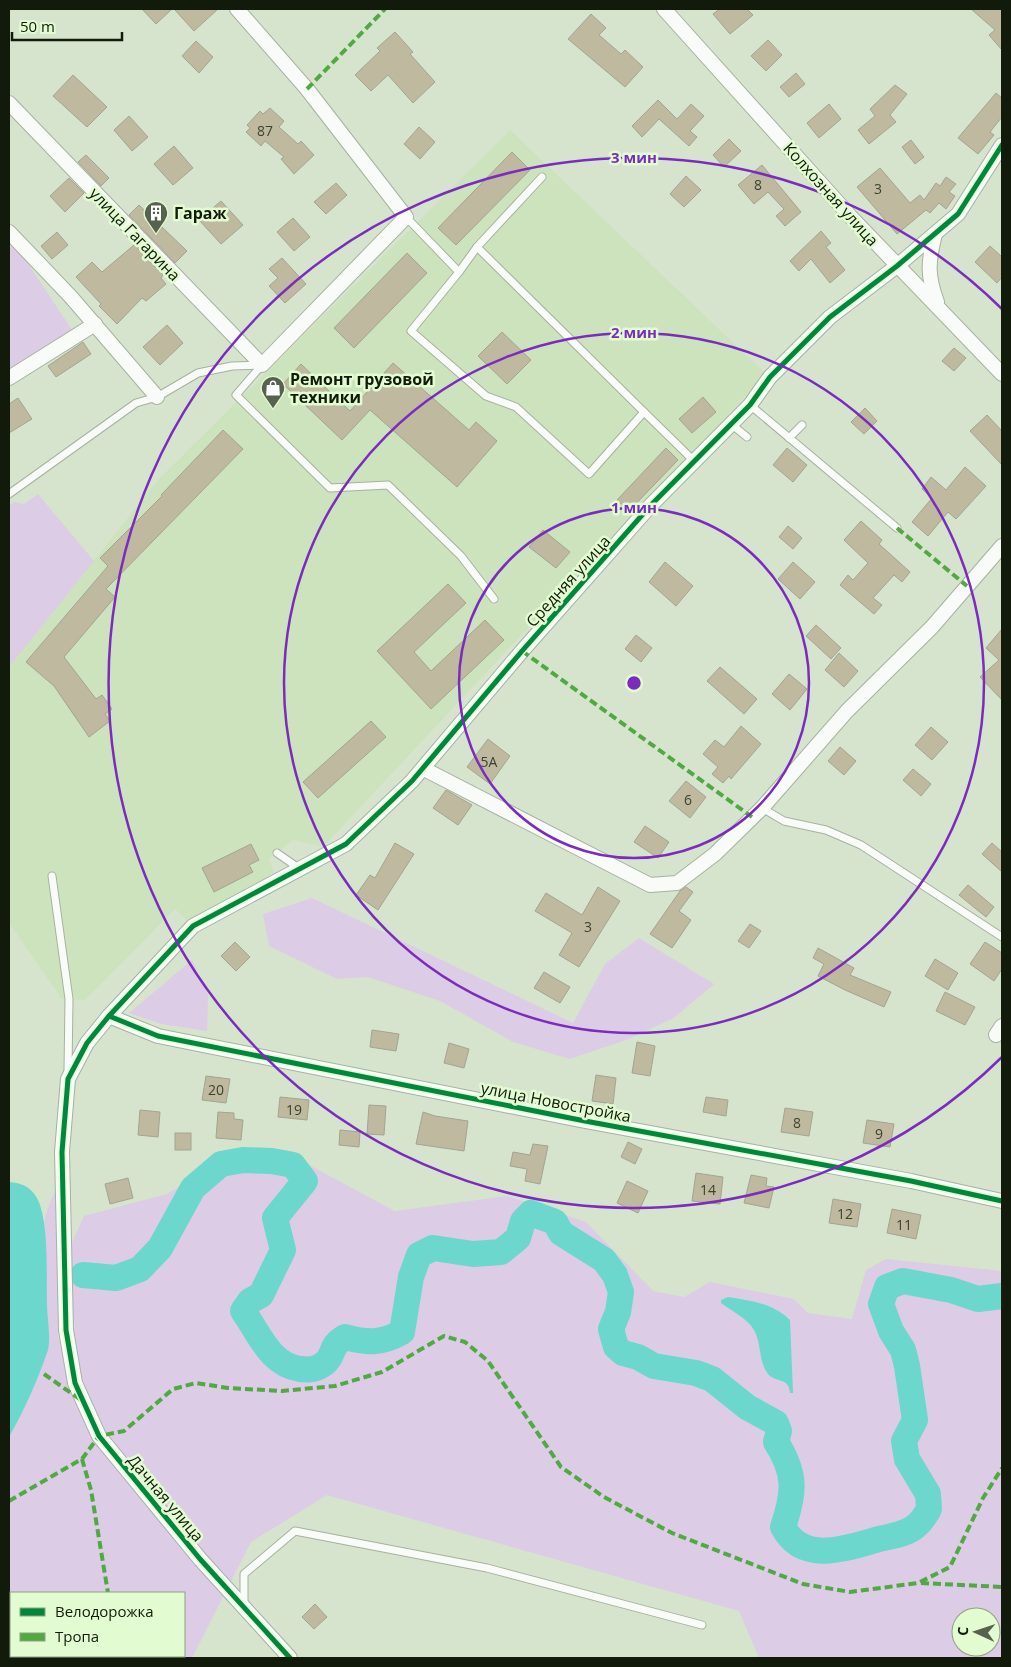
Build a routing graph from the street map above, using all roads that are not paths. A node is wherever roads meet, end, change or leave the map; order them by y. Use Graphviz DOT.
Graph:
graph roads {
  1 [pos="237,9"];
  2 [pos="664,9"];
  3 [pos="9,103"];
  4 [pos="1002,144"];
  5 [pos="542,177"];
  6 [pos="406,217"];
  7 [pos="9,232"];
  8 [pos="935,234"];
  9 [pos="477,247"];
  10 [pos="897,266"];
  11 [pos="459,272"];
  12 [pos="938,305"];
  13 [pos="95,324"];
  14 [pos="262,365"];
  15 [pos="1002,374"];
  16 [pos="9,378"];
  17 [pos="158,397"];
  18 [pos="750,405"];
  19 [pos="644,412"];
  20 [pos="731,424"];
  21 [pos="802,425"];
  22 [pos="747,437"];
  23 [pos="789,438"];
  24 [pos="694,461"];
  25 [pos="9,494"];
  26 [pos="897,528"];
  27 [pos="1002,546"];
  28 [pos="494,599"];
  29 [pos="424,769"];
  30 [pos="762,808"];
  31 [pos="277,853"];
  32 [pos="301,869"];
  33 [pos="52,876"];
  34 [pos="1002,937"];
  35 [pos="109,1016"];
  36 [pos="68,1079"];
  37 [pos="1002,1201"];
  38 [pos="244,1608"];
  39 [pos="702,1625"];
  40 [pos="290,1658"];
  1 -- 6 [label="street"];
  2 -- 10 [label="street, Колхозная улица"];
  3 -- 14 [label="street, улица Гагарина"];
  4 -- 8 [label="street, Средняя улица"];
  5 -- 9 [label="lane"];
  6 -- 11 [label="lane"];
  6 -- 14 [label="street"];
  7 -- 13 [label="street"];
  8 -- 10 [label="street, Средняя улица"];
  8 -- 12 [label="street"];
  9 -- 11 [label="lane"];
  9 -- 19 [label="lane"];
  10 -- 12 [label="street, Колхозная улица"];
  10 -- 18 [label="street, Средняя улица"];
  11 -- 19 [label="lane"];
  12 -- 15 [label="street, Колхозная улица"];
  13 -- 16 [label="street"];
  13 -- 17 [label="street"];
  14 -- 17 [label="lane"];
  14 -- 28 [label="lane"];
  17 -- 25 [label="lane"];
  18 -- 20 [label="street, Средняя улица"];
  18 -- 23 [label="lane"];
  19 -- 24 [label="lane"];
  20 -- 22 [label="lane"];
  20 -- 24 [label="street, Средняя улица"];
  21 -- 23 [label="lane"];
  23 -- 26 [label="lane"];
  24 -- 29 [label="street, Средняя улица"];
  27 -- 30 [label="street"];
  29 -- 30 [label="street"];
  29 -- 32 [label="street, Средняя улица"];
  30 -- 34 [label="lane"];
  31 -- 32 [label="lane"];
  32 -- 35 [label="street, Средняя улица"];
  33 -- 36 [label="lane"];
  35 -- 36 [label="street, Средняя улица"];
  35 -- 37 [label="street, улица Новостройка"];
  36 -- 38 [label="street, Дачная улица"];
  38 -- 39 [label="lane"];
  38 -- 40 [label="street, Дачная улица"];
}
